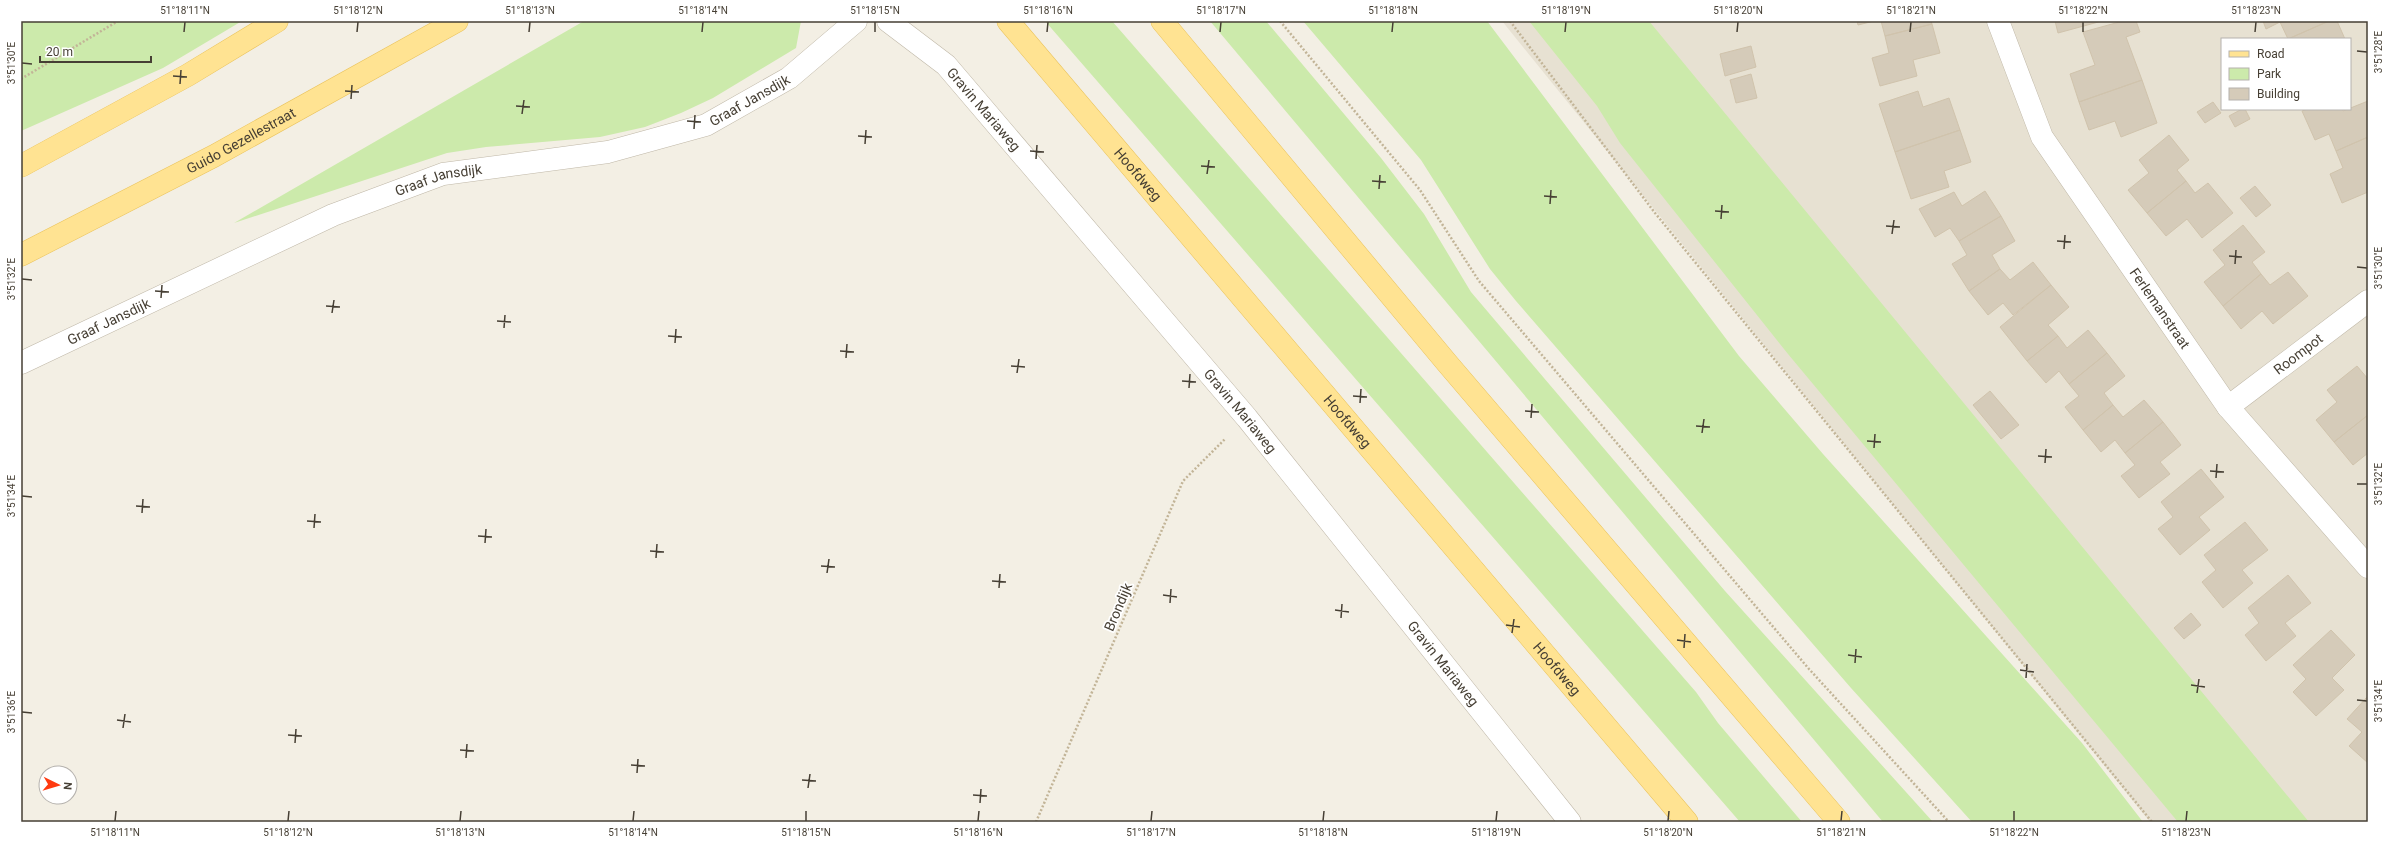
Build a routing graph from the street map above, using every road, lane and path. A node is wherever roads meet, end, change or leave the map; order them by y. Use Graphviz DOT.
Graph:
graph roads {
  1 [pos="118,21"];
  2 [pos="277,21"];
  3 [pos="457,21"];
  4 [pos="856,21"];
  5 [pos="888,21"];
  6 [pos="1008,21"];
  7 [pos="1162,21"];
  8 [pos="1280,21"];
  9 [pos="1510,21"];
  10 [pos="1998,21"];
  11 [pos="21,80"];
  12 [pos="21,166"];
  13 [pos="21,255"];
  14 [pos="2368,301"];
  15 [pos="21,363"];
  16 [pos="2228,406"];
  17 [pos="1247,418"];
  18 [pos="2368,567"];
  19 [pos="1036,822"];
  20 [pos="1570,822"];
  21 [pos="1687,822"];
  22 [pos="1839,822"];
  23 [pos="1949,822"];
  24 [pos="2152,822"];
  1 -- 11 [label="path"];
  2 -- 12 [label="main road"];
  3 -- 13 [label="main road, Guido Gezellestraat"];
  4 -- 15 [label="street, Graaf Jansdijk"];
  5 -- 17 [label="street, Gravin Mariaweg"];
  6 -- 21 [label="main road, Hoofdweg"];
  7 -- 22 [label="main road"];
  8 -- 23 [label="path"];
  9 -- 24 [label="path"];
  10 -- 16 [label="street, Ferlemanstraat"];
  14 -- 16 [label="street, Roompot"];
  16 -- 18 [label="street, Ferlemanstraat"];
  17 -- 19 [label="path, Brondijk"];
  17 -- 20 [label="street, Gravin Mariaweg"];
}
